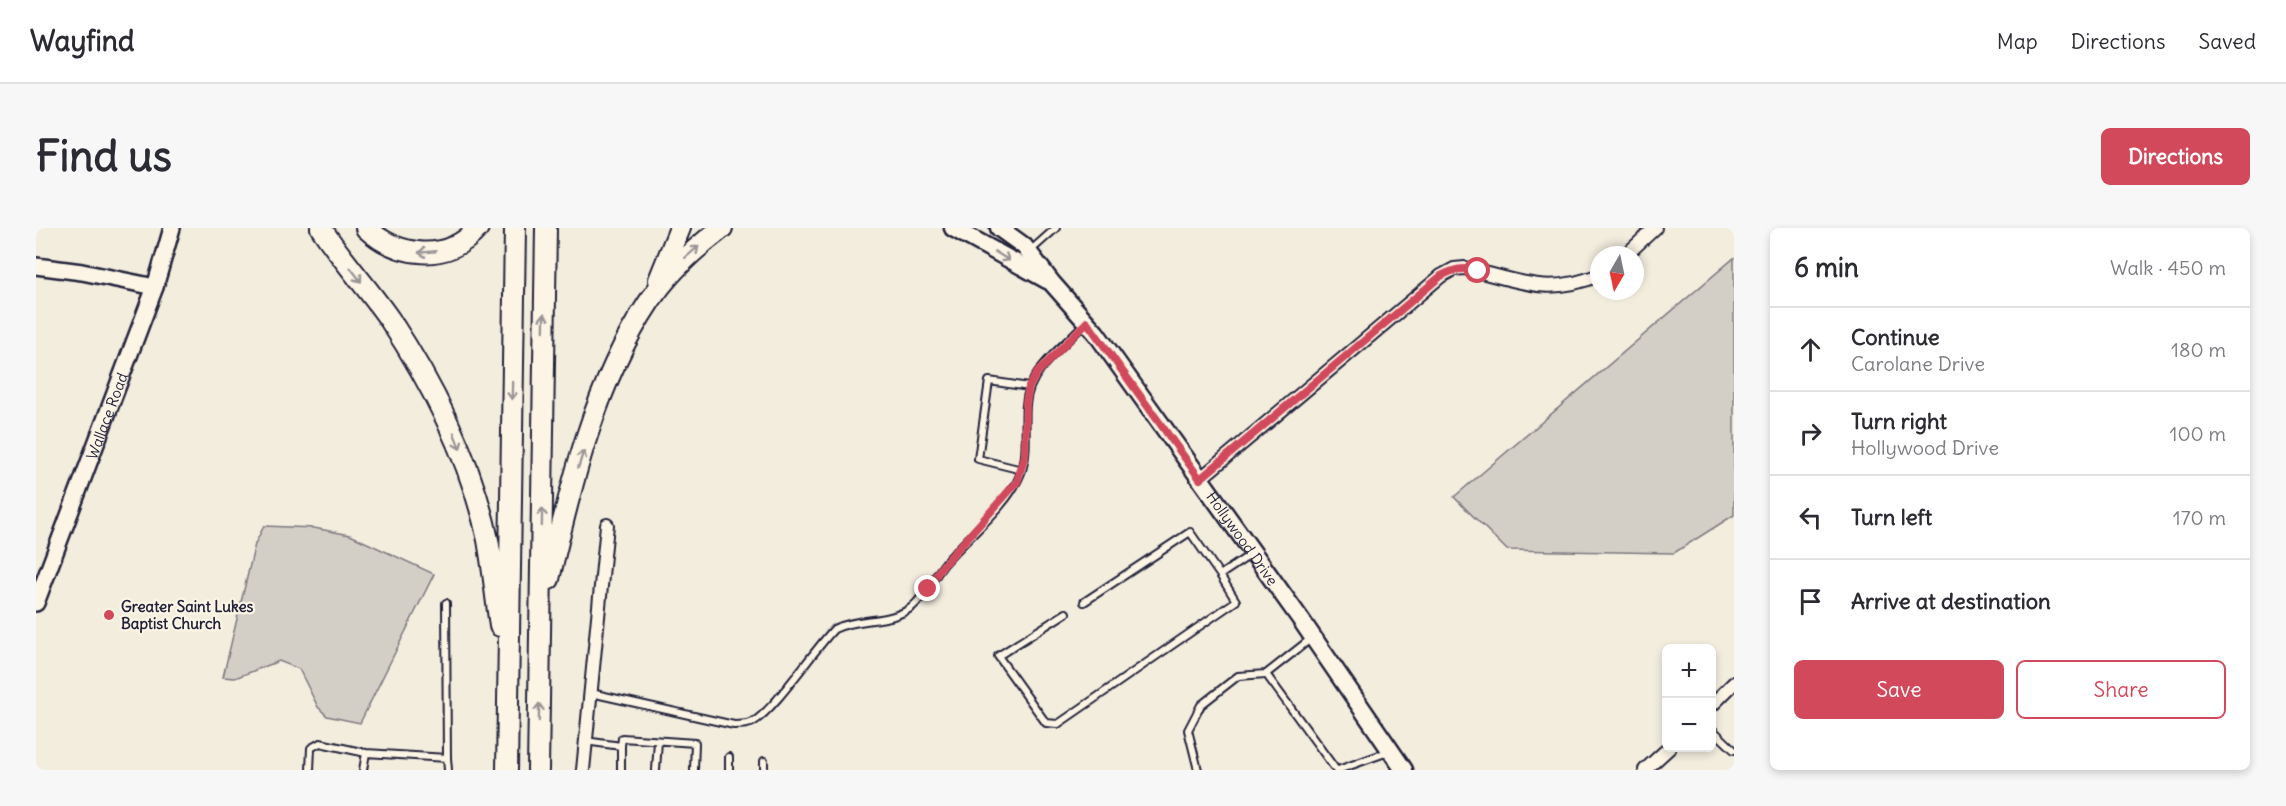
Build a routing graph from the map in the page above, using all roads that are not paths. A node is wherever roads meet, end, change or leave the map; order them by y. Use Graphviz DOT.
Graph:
graph roads {
  1 [pos="172,228"];
  2 [pos="321,228"];
  3 [pos="366,228"];
  4 [pos="478,228"];
  5 [pos="514,228"];
  6 [pos="546,228"];
  7 [pos="680,228"];
  8 [pos="722,228"];
  9 [pos="953,228"];
  10 [pos="999,228"];
  11 [pos="1056,228"];
  12 [pos="1655,228"];
  13 [pos="1636,246"];
  14 [pos="1029,252"];
  15 [pos="36,266"];
  16 [pos="1590,277"];
  17 [pos="1052,283"];
  18 [pos="155,287"];
  19 [pos="649,302"];
  20 [pos="1087,322"];
  21 [pos="1029,387"];
  22 [pos="1022,470"];
  23 [pos="1200,479"];
  24 [pos="607,525"];
  25 [pos="1253,552"];
  26 [pos="1220,575"];
  27 [pos="1084,602"];
  28 [pos="36,603"];
  29 [pos="446,603"];
  30 [pos="1066,613"];
  31 [pos="540,617"];
  32 [pos="1313,637"];
  33 [pos="1266,674"];
  34 [pos="1734,683"];
  35 [pos="508,692"];
  36 [pos="590,693"];
  37 [pos="1716,701"];
  38 [pos="1716,733"];
  39 [pos="585,741"];
  40 [pos="658,741"];
  41 [pos="621,746"];
  42 [pos="1734,750"];
  43 [pos="1392,751"];
  44 [pos="1664,752"];
  45 [pos="366,753"];
  46 [pos="729,757"];
  47 [pos="447,758"];
  48 [pos="764,761"];
  49 [pos="310,770"];
  50 [pos="363,770"];
  51 [pos="448,770"];
  52 [pos="507,770"];
  53 [pos="538,770"];
  54 [pos="583,770"];
  55 [pos="621,770"];
  56 [pos="656,770"];
  57 [pos="694,770"];
  58 [pos="729,770"];
  59 [pos="764,770"];
  60 [pos="1198,770"];
  61 [pos="1337,770"];
  62 [pos="1404,770"];
  63 [pos="1646,770"];
  1 -- 18 [label="street, Wallace Road"];
  2 -- 35 [label="highway, one-way"];
  4 -- 3 [label="highway, one-way"];
  5 -- 35 [label="highway, one-way"];
  31 -- 6 [label="highway, one-way"];
  7 -- 19 [label="highway"];
  19 -- 8 [label="highway, one-way"];
  9 -- 17 [label="main road, Hollywood Drive, one-way"];
  10 -- 14 [label="main road, Hollywood Drive"];
  11 -- 14 [label="lane"];
  12 -- 13 [label="street"];
  14 -- 17 [label="main road, Hollywood Drive"];
  15 -- 18 [label="street"];
  16 -- 23 [label="street"];
  17 -- 20 [label="main road, Hollywood Drive"];
  18 -- 28 [label="street, Wallace Road"];
  31 -- 19 [label="highway, one-way"];
  20 -- 21 [label="lane"];
  20 -- 23 [label="main road, Hollywood Drive"];
  21 -- 22 [label="lane"];
  21 -- 22 [label="lane"];
  22 -- 36 [label="lane"];
  23 -- 25 [label="main road, Hollywood Drive"];
  24 -- 36 [label="street"];
  25 -- 26 [label="lane"];
  25 -- 32 [label="main road, Hollywood Drive"];
  26 -- 27 [label="lane"];
  26 -- 30 [label="lane"];
  29 -- 47 [label="lane"];
  53 -- 31 [label="highway, one-way"];
  32 -- 33 [label="lane"];
  32 -- 43 [label="main road, Hollywood Drive"];
  33 -- 60 [label="lane"];
  33 -- 61 [label="lane"];
  34 -- 37 [label="street"];
  35 -- 52 [label="highway"];
  36 -- 39 [label="street"];
  38 -- 42 [label="lane"];
  39 -- 41 [label="lane"];
  39 -- 54 [label="street"];
  40 -- 41 [label="lane"];
  40 -- 56 [label="lane"];
  40 -- 57 [label="lane"];
  41 -- 55 [label="lane"];
  43 -- 61 [label="lane"];
  43 -- 62 [label="main road, Hollywood Drive"];
  44 -- 63 [label="street"];
  45 -- 47 [label="lane"];
  45 -- 49 [label="lane"];
  45 -- 50 [label="lane"];
  46 -- 58 [label="lane"];
  47 -- 51 [label="lane"];
  48 -- 59 [label="lane"];
}
